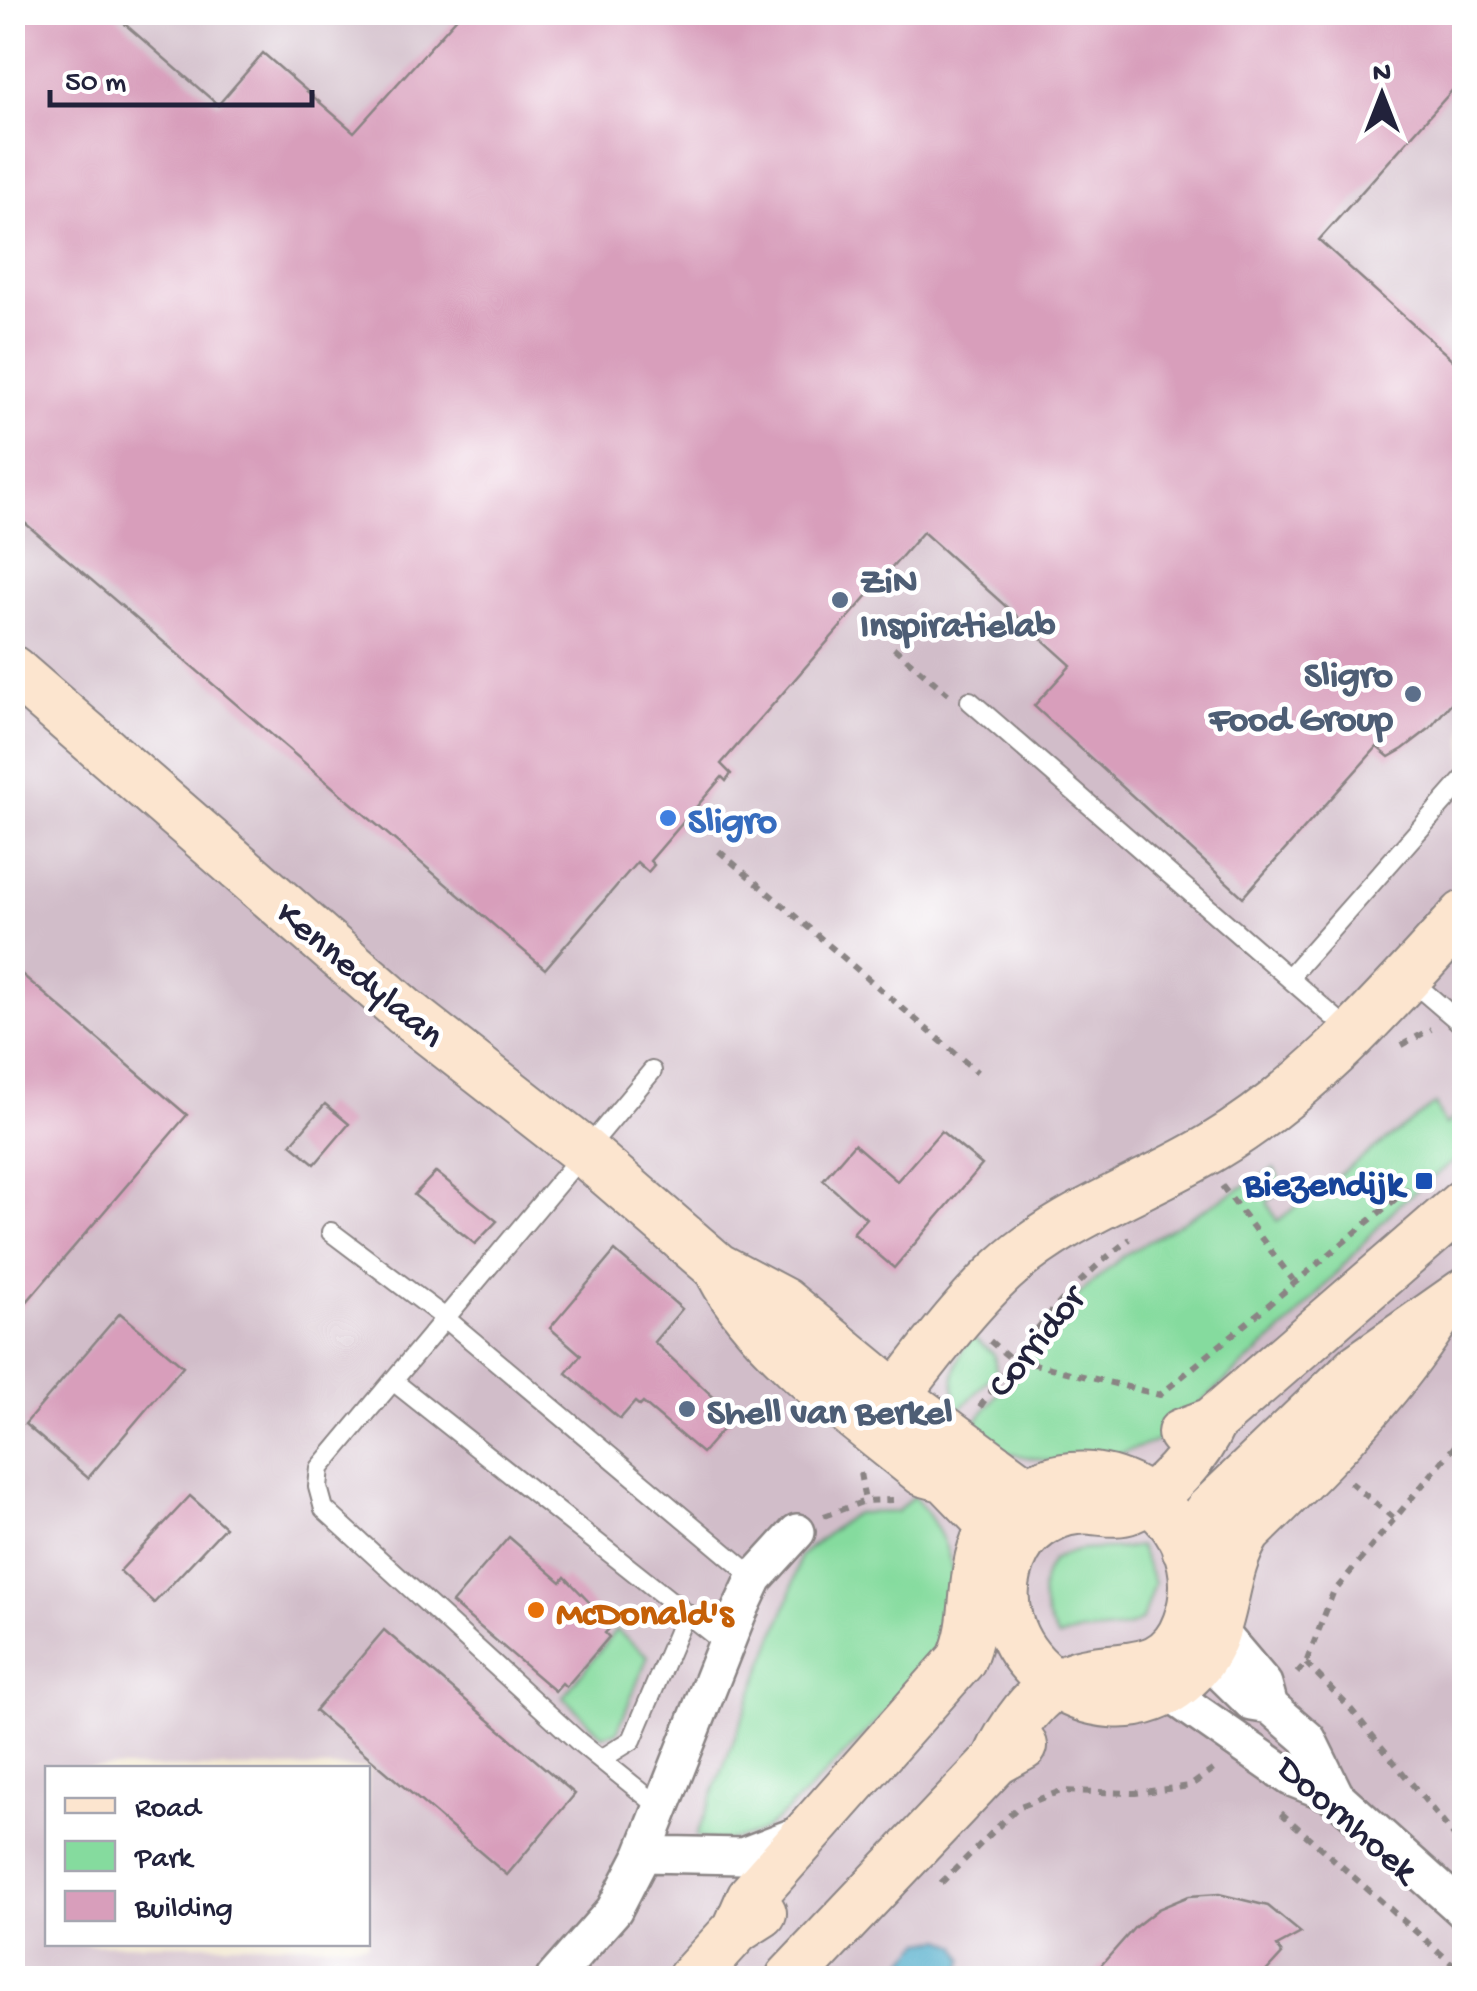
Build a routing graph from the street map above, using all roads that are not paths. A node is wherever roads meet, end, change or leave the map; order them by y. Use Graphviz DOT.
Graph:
graph roads {
  1 [pos="12,670"];
  2 [pos="970,701"];
  3 [pos="1464,779"];
  4 [pos="1464,915"];
  5 [pos="1290,977"];
  6 [pos="1408,978"];
  7 [pos="1464,1026"];
  8 [pos="1373,1043"];
  9 [pos="652,1071"];
  10 [pos="583,1151"];
  11 [pos="1444,1192"];
  12 [pos="331,1232"];
  13 [pos="1451,1304"];
  14 [pos="445,1318"];
  15 [pos="392,1381"];
  16 [pos="884,1412"];
  17 [pos="939,1455"];
  18 [pos="1136,1490"];
  19 [pos="1004,1528"];
  20 [pos="797,1532"];
  21 [pos="1186,1548"];
  22 [pos="756,1578"];
  23 [pos="685,1615"];
  24 [pos="992,1626"];
  25 [pos="1202,1640"];
  26 [pos="725,1644"];
  27 [pos="1067,1691"];
  28 [pos="1166,1691"];
  29 [pos="603,1758"];
  30 [pos="1336,1796"];
  31 [pos="661,1808"];
  32 [pos="806,1832"];
  33 [pos="642,1854"];
  34 [pos="1464,1911"];
  35 [pos="736,1929"];
  36 [pos="554,1978"];
  37 [pos="692,1978"];
  38 [pos="790,1978"];
  1 -- 10 [label="main road, Kennedylaan"];
  2 -- 5 [label="lane"];
  3 -- 5 [label="lane"];
  4 -- 6 [label="main road, Corridor"];
  5 -- 8 [label="lane"];
  6 -- 7 [label="lane"];
  6 -- 8 [label="main road, Corridor"];
  8 -- 16 [label="main road, Corridor"];
  9 -- 10 [label="lane"];
  10 -- 14 [label="lane"];
  10 -- 16 [label="main road, Kennedylaan"];
  11 -- 18 [label="main road"];
  12 -- 14 [label="lane"];
  13 -- 21 [label="main road"];
  13 -- 25 [label="main road"];
  14 -- 15 [label="lane"];
  14 -- 22 [label="lane"];
  15 -- 23 [label="lane"];
  15 -- 29 [label="lane"];
  16 -- 17 [label="main road, Kennedylaan"];
  17 -- 19 [label="main road, Kennedylaan"];
  17 -- 19 [label="main road, Kennedylaan"];
  18 -- 19 [label="main road"];
  18 -- 21 [label="main road"];
  19 -- 24 [label="main road"];
  20 -- 22 [label="street"];
  21 -- 25 [label="main road"];
  22 -- 26 [label="street"];
  23 -- 26 [label="lane"];
  23 -- 29 [label="lane"];
  24 -- 27 [label="main road"];
  24 -- 32 [label="main road"];
  24 -- 35 [label="main road"];
  25 -- 27 [label="main road"];
  25 -- 28 [label="main road"];
  25 -- 30 [label="street, Doornhoek"];
  26 -- 31 [label="street"];
  27 -- 28 [label="main road"];
  27 -- 38 [label="main road"];
  28 -- 30 [label="street, Doornhoek"];
  29 -- 31 [label="lane"];
  30 -- 34 [label="street, Doornhoek"];
  31 -- 33 [label="street"];
  32 -- 33 [label="street"];
  32 -- 35 [label="main road"];
  33 -- 36 [label="street"];
  35 -- 37 [label="main road"];
}
